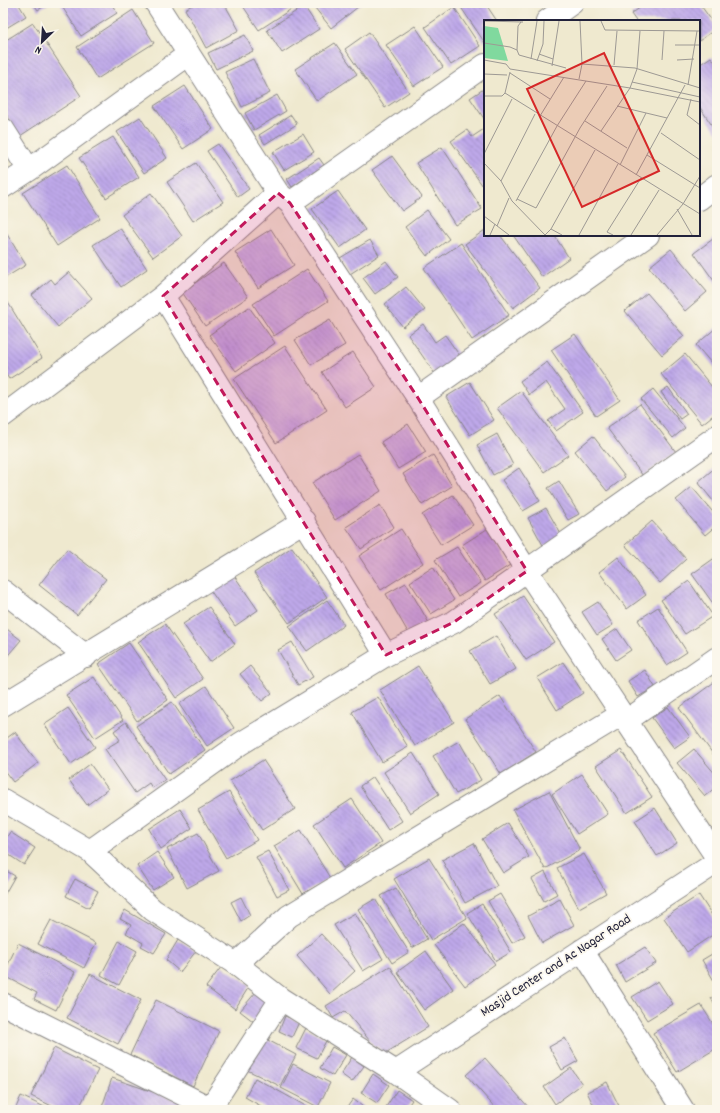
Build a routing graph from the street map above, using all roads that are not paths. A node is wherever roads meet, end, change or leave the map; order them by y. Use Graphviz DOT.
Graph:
graph roads {
  1 [pos="572,3"];
  2 [pos="163,6"];
  3 [pos="548,20"];
  4 [pos="189,54"];
  5 [pos="484,66"];
  6 [pos="3,129"];
  7 [pos="29,170"];
  8 [pos="717,185"];
  9 [pos="3,187"];
  10 [pos="284,198"];
  11 [pos="700,198"];
  12 [pos="647,236"];
  13 [pos="163,296"];
  14 [pos="418,398"];
  15 [pos="3,416"];
  16 [pos="717,436"];
  17 [pos="304,521"];
  18 [pos="527,571"];
  19 [pos="3,590"];
  20 [pos="386,655"];
  21 [pos="86,656"];
  22 [pos="717,658"];
  23 [pos="3,705"];
  24 [pos="624,718"];
  25 [pos="3,800"];
  26 [pos="90,851"];
  27 [pos="717,858"];
  28 [pos="717,862"];
  29 [pos="582,950"];
  30 [pos="236,964"];
  31 [pos="282,999"];
  32 [pos="3,1004"];
  33 [pos="396,1072"];
  34 [pos="210,1109"];
  35 [pos="450,1110"];
  36 [pos="683,1110"];
  1 -- 3 [label="street"];
  2 -- 4 [label="street"];
  4 -- 7 [label="street"];
  4 -- 10 [label="street"];
  5 -- 10 [label="street"];
  6 -- 7 [label="street"];
  7 -- 9 [label="street"];
  8 -- 11 [label="street"];
  10 -- 13 [label="street"];
  10 -- 14 [label="street"];
  12 -- 14 [label="street"];
  13 -- 15 [label="street"];
  13 -- 17 [label="street"];
  14 -- 18 [label="street"];
  16 -- 18 [label="street"];
  17 -- 20 [label="street"];
  17 -- 21 [label="street"];
  18 -- 20 [label="street"];
  18 -- 24 [label="street"];
  19 -- 21 [label="street"];
  20 -- 26 [label="street"];
  21 -- 23 [label="street"];
  22 -- 24 [label="street"];
  24 -- 27 [label="street"];
  24 -- 30 [label="street"];
  25 -- 26 [label="street"];
  26 -- 30 [label="street"];
  28 -- 29 [label="street, Masjid Center and Ac Nagar Road"];
  29 -- 33 [label="street, Masjid Center and Ac Nagar Road"];
  29 -- 36 [label="street"];
  30 -- 31 [label="street"];
  31 -- 33 [label="street"];
  31 -- 34 [label="street"];
  32 -- 34 [label="street"];
  33 -- 35 [label="street"];
}
